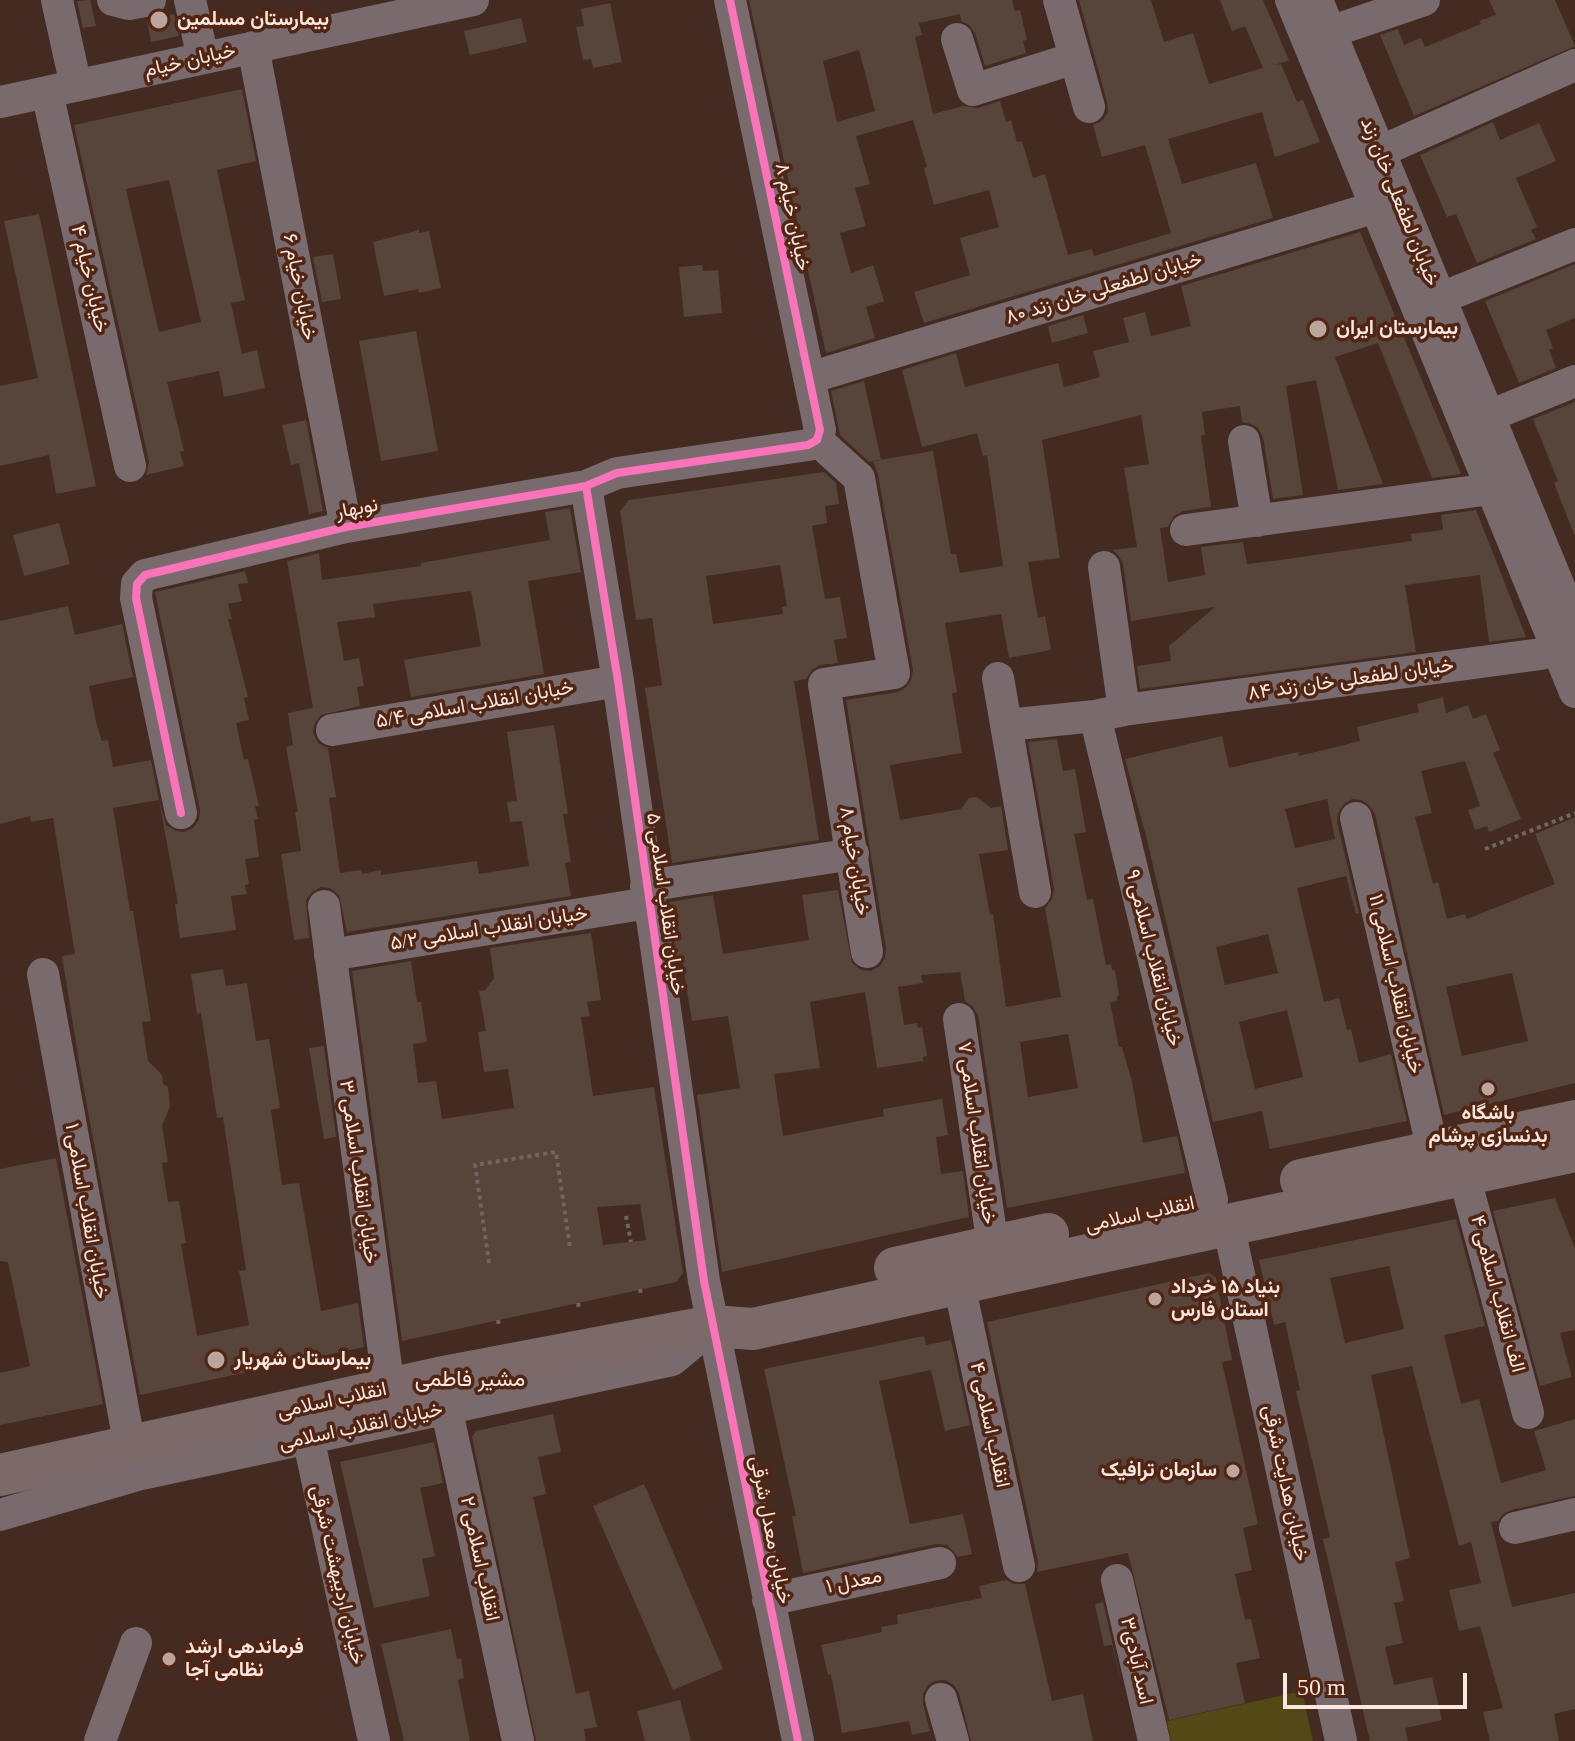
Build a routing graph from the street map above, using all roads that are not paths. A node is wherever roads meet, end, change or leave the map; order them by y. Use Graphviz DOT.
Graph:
graph roads {
  1 [pos="57,0"];
  2 [pos="113,0"];
  3 [pos="150,0"];
  4 [pos="190,0"];
  5 [pos="473,0"];
  6 [pos="730,0"];
  7 [pos="1059,0"];
  8 [pos="1291,0"];
  9 [pos="1317,0"];
  10 [pos="1424,0"];
  11 [pos="366,11"];
  12 [pos="1330,32"];
  13 [pos="957,39"];
  14 [pos="253,47"];
  15 [pos="203,58"];
  16 [pos="1075,58"];
  17 [pos="1575,65"];
  18 [pos="61,89"];
  19 [pos="0,102"];
  20 [pos="1089,107"];
  21 [pos="1379,152"];
  22 [pos="1388,203"];
  23 [pos="1575,244"];
  24 [pos="1428,303"];
  25 [pos="809,378"];
  26 [pos="1575,381"];
  27 [pos="1489,416"];
  28 [pos="817,440"];
  29 [pos="1244,441"];
  30 [pos="130,466"];
  31 [pos="1502,481"];
  32 [pos="586,486"];
  33 [pos="1257,521"];
  34 [pos="346,527"];
  35 [pos="1186,530"];
  36 [pos="1104,567"];
  37 [pos="1569,638"];
  38 [pos="998,678"];
  39 [pos="618,681"];
  40 [pos="1575,692"];
  41 [pos="1110,713"];
  42 [pos="1007,725"];
  43 [pos="332,730"];
  44 [pos="181,813"];
  45 [pos="1356,818"];
  46 [pos="853,854"];
  47 [pos="1035,892"];
  48 [pos="647,894"];
  49 [pos="324,906"];
  50 [pos="867,952"];
  51 [pos="330,955"];
  52 [pos="43,974"];
  53 [pos="959,1019"];
  54 [pos="1572,1147"];
  55 [pos="1449,1163"];
  56 [pos="1220,1212"];
  57 [pos="993,1246"];
  58 [pos="959,1284"];
  59 [pos="713,1326"];
  60 [pos="389,1389"];
  61 [pos="443,1394"];
  62 [pos="1528,1413"];
  63 [pos="304,1423"];
  64 [pos="130,1447"];
  65 [pos="0,1475"];
  66 [pos="1575,1514"];
  67 [pos="0,1515"];
  68 [pos="1515,1528"];
  69 [pos="940,1563"];
  70 [pos="1019,1566"];
  71 [pos="1117,1580"];
  72 [pos="768,1600"];
  73 [pos="136,1643"];
  74 [pos="941,1699"];
  75 [pos="100,1741"];
  76 [pos="374,1741"];
  77 [pos="518,1741"];
  78 [pos="798,1741"];
  79 [pos="953,1741"];
  80 [pos="1154,1741"];
  81 [pos="1341,1741"];
  1 -- 18 [label="street, خیابان خیام ۴"];
  2 -- 3 [label="street"];
  4 -- 15 [label="street"];
  5 -- 11 [label="street, خیابان خیام"];
  6 -- 25 [label="street, خیابان خیام ۸"];
  7 -- 16 [label="street"];
  8 -- 22 [label="street"];
  9 -- 12 [label="street, خیابان لطفعلی خان زند"];
  10 -- 12 [label="street"];
  11 -- 14 [label="street, خیابان خیام"];
  12 -- 21 [label="street, خیابان لطفعلی خان زند"];
  13 -- 16 [label="street"];
  14 -- 15 [label="street, خیابان خیام"];
  14 -- 34 [label="street, خیابان خیام ۶"];
  15 -- 18 [label="street, خیابان خیام"];
  16 -- 20 [label="street"];
  17 -- 21 [label="street"];
  18 -- 19 [label="street, خیابان خیام"];
  18 -- 30 [label="street, خیابان خیام ۴"];
  21 -- 22 [label="street, خیابان لطفعلی خان زند"];
  22 -- 24 [label="street"];
  22 -- 25 [label="street, خیابان لطفعلی خان زند ۸۰"];
  23 -- 24 [label="street"];
  24 -- 27 [label="street, خیابان لطفعلی خان زند"];
  24 -- 31 [label="street"];
  25 -- 28 [label="street, خیابان خیام ۸"];
  26 -- 27 [label="street"];
  27 -- 31 [label="street, خیابان لطفعلی خان زند"];
  28 -- 32 [label="street, نوبهار"];
  28 -- 46 [label="street, خیابان خیام ۸"];
  29 -- 33 [label="street"];
  31 -- 33 [label="street"];
  31 -- 37 [label="street"];
  32 -- 34 [label="street, نوبهار"];
  32 -- 39 [label="street, خیابان انقلاب اسلامی ۵"];
  33 -- 35 [label="street"];
  34 -- 44 [label="street, نوبهار"];
  36 -- 41 [label="street"];
  37 -- 40 [label="street"];
  37 -- 41 [label="street, خیابان لطفعلی خان زند ۸۴"];
  38 -- 42 [label="street"];
  39 -- 43 [label="street, خیابان انقلاب اسلامی ۵/۴"];
  39 -- 48 [label="street, خیابان انقلاب اسلامی ۵"];
  41 -- 42 [label="street, خیابان لطفعلی خان زند ۸۴"];
  41 -- 56 [label="street, خیابان انقلاب اسلامی ۹"];
  42 -- 47 [label="street"];
  45 -- 55 [label="street, خیابان انقلاب اسلامی ۱۱"];
  46 -- 48 [label="street, خیابان انقلاب اسلامی ۵/۲"];
  46 -- 50 [label="street, خیابان خیام ۸"];
  48 -- 51 [label="street, خیابان انقلاب اسلامی ۵/۲"];
  48 -- 59 [label="street, خیابان انقلاب اسلامی ۵"];
  49 -- 51 [label="street, خیابان انقلاب اسلامی ۳"];
  51 -- 60 [label="street, خیابان انقلاب اسلامی ۳"];
  52 -- 64 [label="street, خیابان انقلاب اسلامی ۱"];
  53 -- 57 [label="street, خیابان انقلاب اسلامی ۷"];
  54 -- 55 [label="main road, انقلاب اسلامی"];
  55 -- 56 [label="main road, انقلاب اسلامی"];
  55 -- 62 [label="street, ۴ الف انقلاب اسلامی"];
  56 -- 57 [label="main road, انقلاب اسلامی"];
  56 -- 58 [label="main road, انقلاب اسلامی"];
  56 -- 81 [label="street, خیابان هدایت شرقی"];
  57 -- 59 [label="main road, انقلاب اسلامی"];
  58 -- 59 [label="main road, انقلاب اسلامی"];
  58 -- 70 [label="street, ۴ انقلاب اسلامی"];
  59 -- 61 [label="main road, انقلاب اسلامی"];
  59 -- 72 [label="street, خیابان معدل شرقی"];
  60 -- 61 [label="main road, انقلاب اسلامی"];
  60 -- 63 [label="main road, انقلاب اسلامی"];
  61 -- 63 [label="street, خیابان انقلاب اسلامی"];
  61 -- 77 [label="street, ۲ انقلاب اسلامی"];
  63 -- 64 [label="main road, انقلاب اسلامی"];
  63 -- 67 [label="street, خیابان انقلاب اسلامی"];
  63 -- 76 [label="street, خیابان اردیبهشت شرقی"];
  64 -- 65 [label="main road, انقلاب اسلامی"];
  66 -- 68 [label="street"];
  69 -- 72 [label="street, ۱ معدل"];
  71 -- 80 [label="street, اسد آبادی۳"];
  72 -- 78 [label="street, خیابان معدل شرقی"];
  73 -- 75 [label="street"];
  74 -- 79 [label="street"];
}
